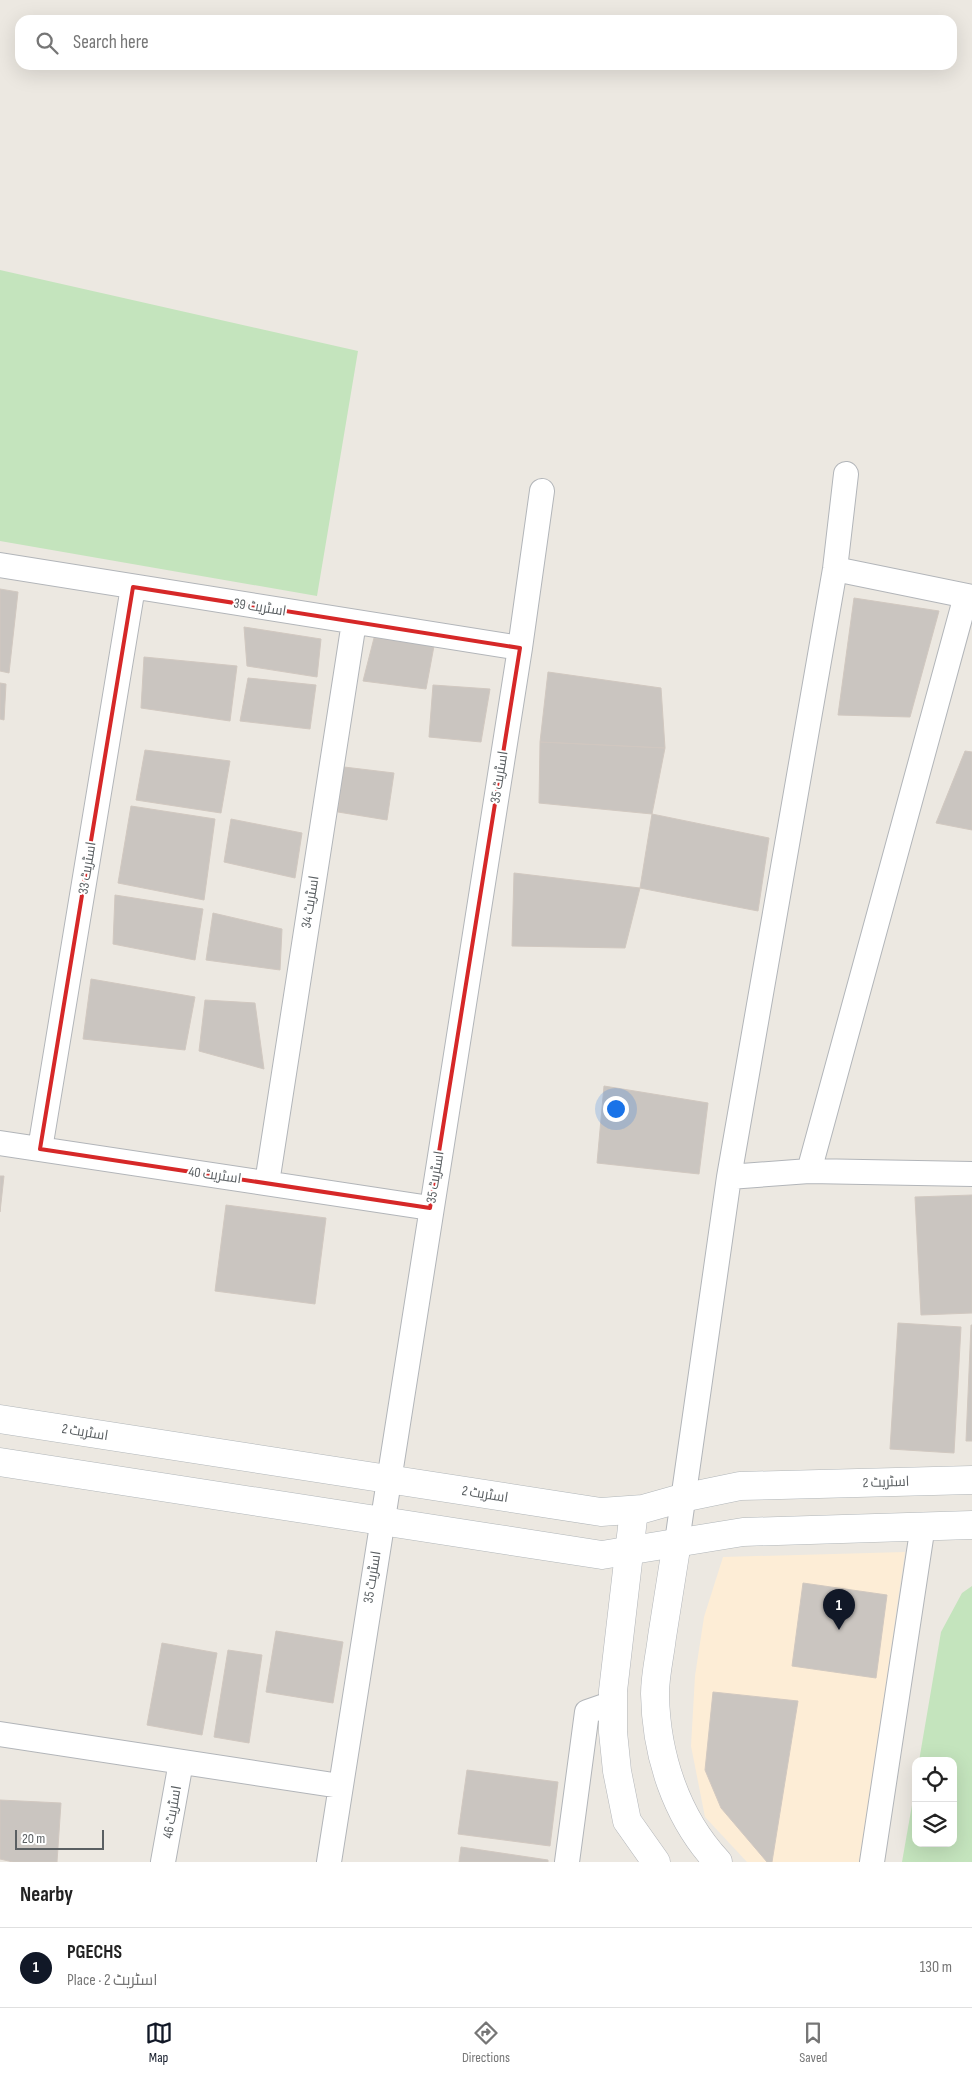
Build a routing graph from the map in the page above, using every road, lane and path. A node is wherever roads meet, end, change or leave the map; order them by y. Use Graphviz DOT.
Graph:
graph roads {
  1 [pos="846,474"];
  2 [pos="542,491"];
  3 [pos="0,566"];
  4 [pos="835,569"];
  5 [pos="133,587"];
  6 [pos="969,596"];
  7 [pos="354,622"];
  8 [pos="520,648"];
  9 [pos="0,1143"];
  10 [pos="40,1149"];
  11 [pos="809,1171"];
  12 [pos="972,1174"];
  13 [pos="729,1176"];
  14 [pos="267,1183"];
  15 [pos="430,1208"];
  16 [pos="0,1419"];
  17 [pos="0,1462"];
  18 [pos="388,1479"];
  19 [pos="972,1480"];
  20 [pos="682,1498"];
  21 [pos="634,1510"];
  22 [pos="381,1521"];
  23 [pos="923,1525"];
  24 [pos="972,1525"];
  25 [pos="677,1542"];
  26 [pos="630,1552"];
  27 [pos="613,1702"];
  28 [pos="0,1734"];
  29 [pos="181,1762"];
  30 [pos="340,1786"];
  31 [pos="163,1862"];
  32 [pos="329,1862"];
  33 [pos="567,1862"];
  34 [pos="656,1862"];
  35 [pos="718,1862"];
  36 [pos="872,1862"];
  1 -- 4 [label="street"];
  2 -- 8 [label="street, اسٹریٹ 35"];
  3 -- 5 [label="street, اسٹریٹ 39"];
  4 -- 6 [label="street"];
  4 -- 13 [label="street"];
  5 -- 7 [label="street, اسٹریٹ 39"];
  5 -- 10 [label="street, اسٹریٹ 33"];
  6 -- 11 [label="street"];
  7 -- 8 [label="street, اسٹریٹ 39"];
  7 -- 14 [label="street, اسٹریٹ 34"];
  8 -- 15 [label="street, اسٹریٹ 35"];
  9 -- 10 [label="street, اسٹریٹ 40"];
  10 -- 14 [label="street, اسٹریٹ 40"];
  11 -- 12 [label="street"];
  11 -- 13 [label="street"];
  13 -- 20 [label="street"];
  14 -- 15 [label="street, اسٹریٹ 40"];
  15 -- 18 [label="street, اسٹریٹ 35"];
  16 -- 18 [label="main road, اسٹریٹ 2"];
  17 -- 22 [label="main road"];
  18 -- 21 [label="main road, اسٹریٹ 2"];
  18 -- 22 [label="street, اسٹریٹ 35"];
  19 -- 20 [label="main road, اسٹریٹ 2"];
  20 -- 21 [label="main road, اسٹریٹ 2"];
  20 -- 25 [label="street"];
  21 -- 26 [label="main road"];
  22 -- 26 [label="main road"];
  22 -- 30 [label="street, اسٹریٹ 35"];
  23 -- 24 [label="main road"];
  23 -- 25 [label="main road"];
  23 -- 36 [label="street"];
  25 -- 26 [label="main road"];
  25 -- 35 [label="main road"];
  26 -- 27 [label="main road"];
  27 -- 33 [label="street"];
  27 -- 34 [label="main road"];
  28 -- 29 [label="street"];
  29 -- 30 [label="street"];
  29 -- 31 [label="street, اسٹریٹ 46"];
  30 -- 32 [label="street, اسٹریٹ 35"];
}
